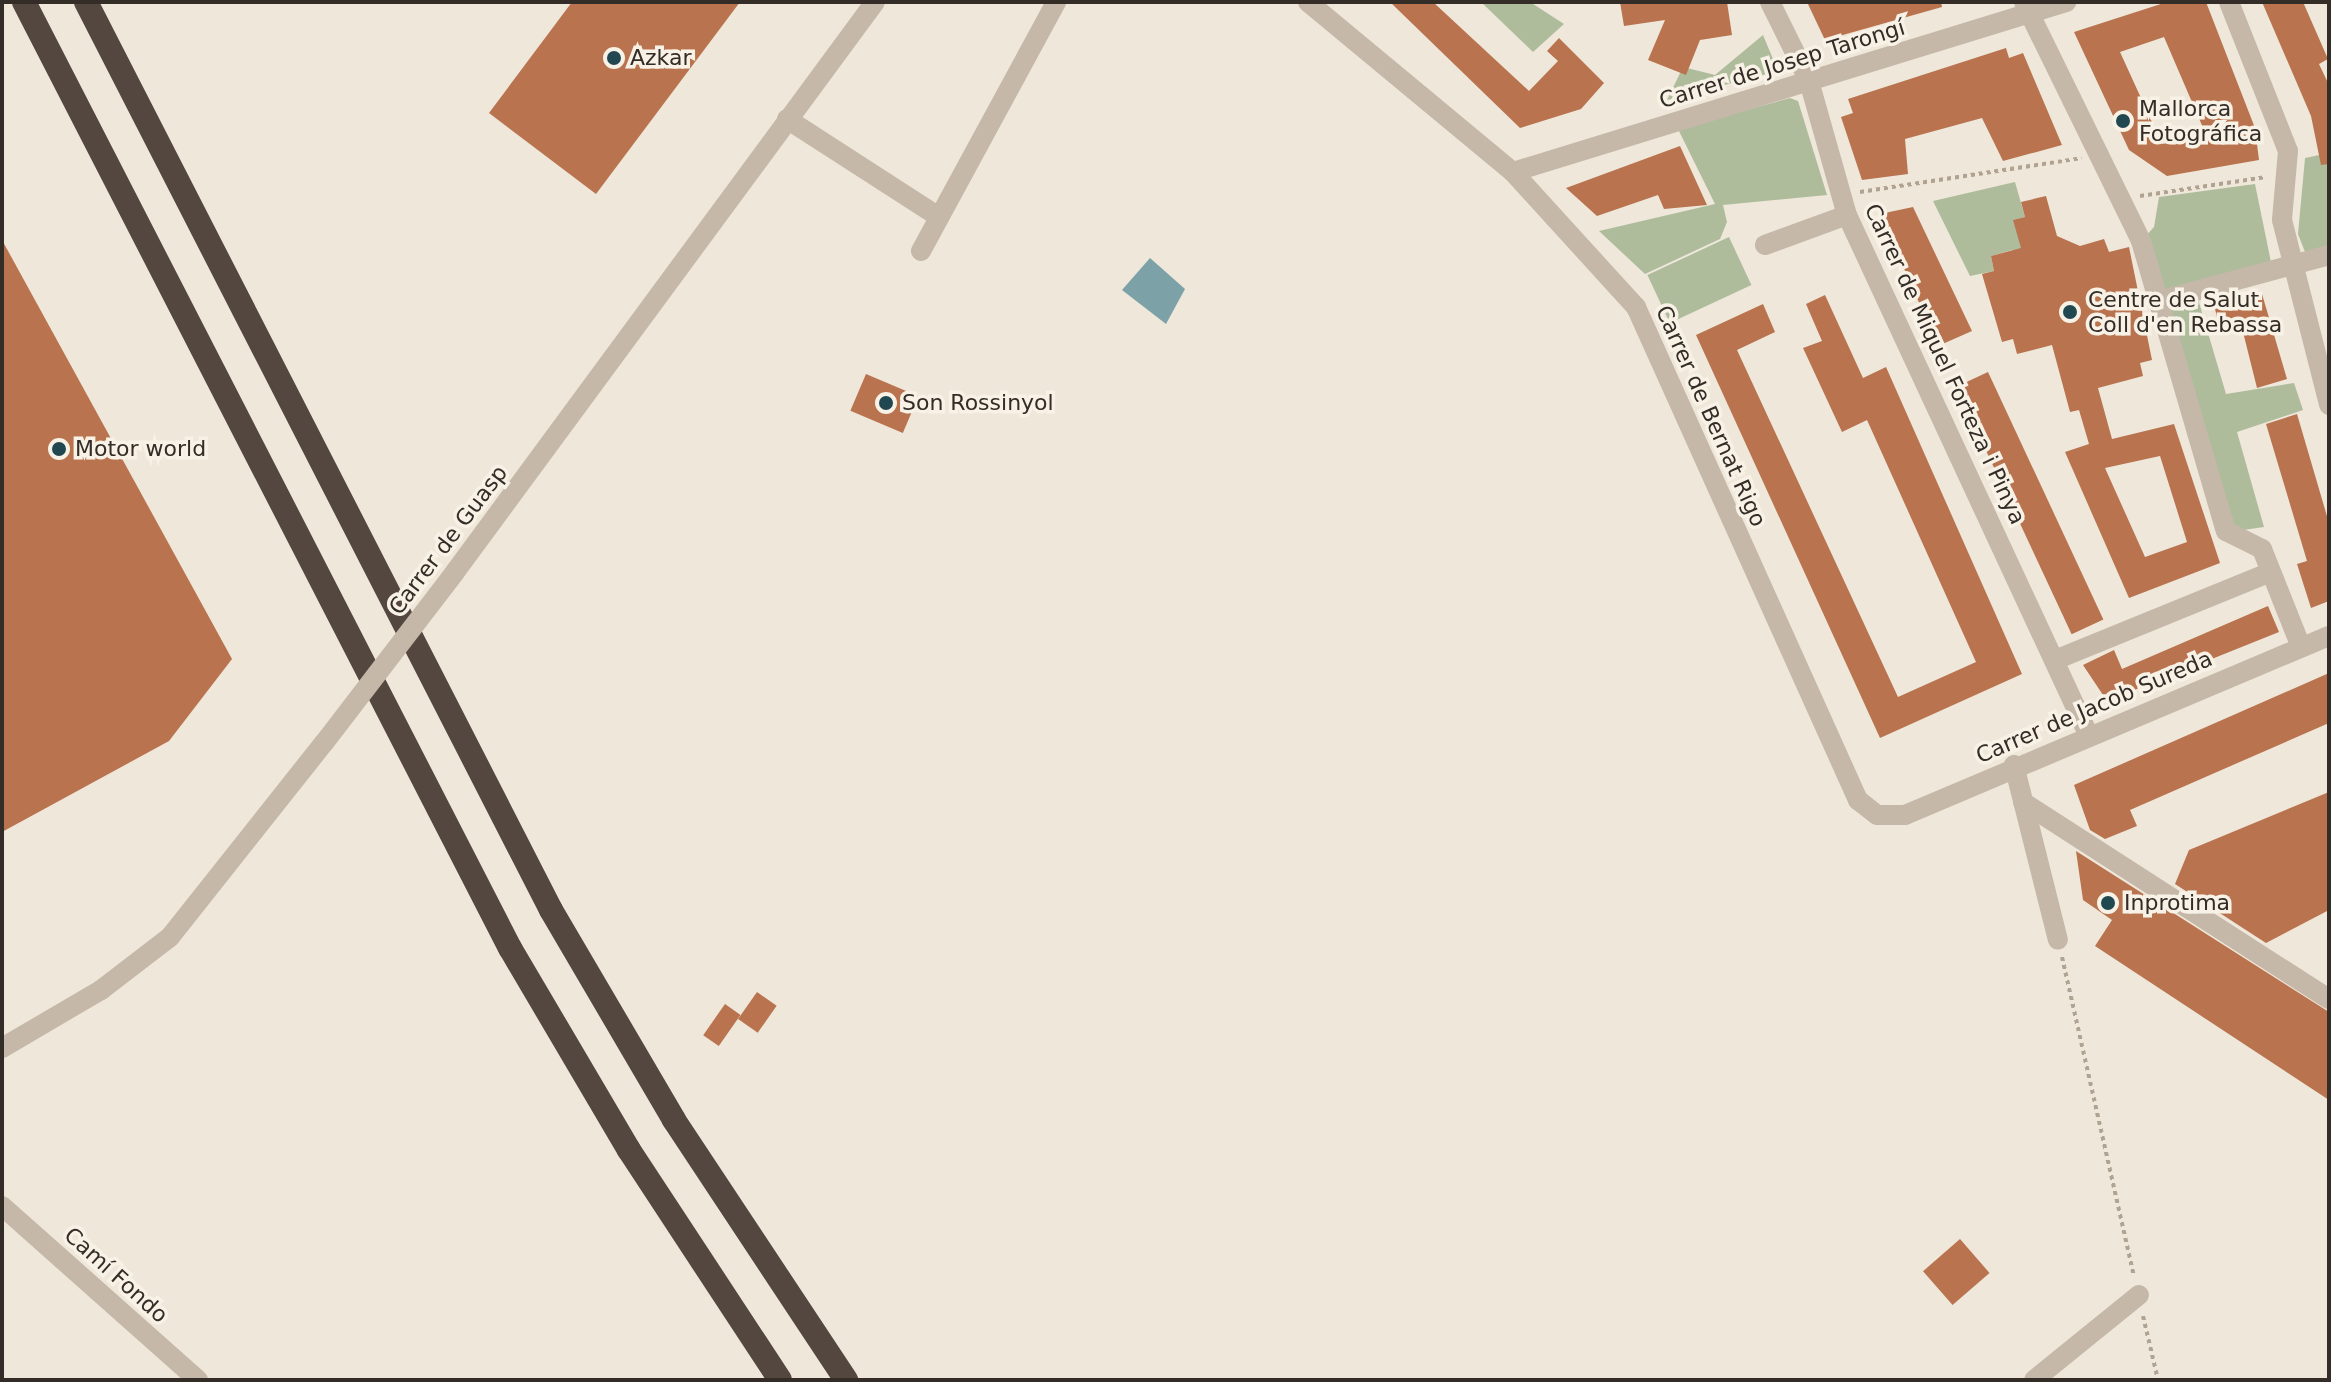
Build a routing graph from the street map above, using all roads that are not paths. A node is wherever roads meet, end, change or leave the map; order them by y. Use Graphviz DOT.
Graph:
graph roads {
  1 [pos="24,2"];
  2 [pos="86,2"];
  3 [pos="875,2"];
  4 [pos="1056,2"];
  5 [pos="1770,2"];
  6 [pos="2066,2"];
  7 [pos="2229,2"];
  8 [pos="1313,3"];
  9 [pos="2027,8"];
  10 [pos="1809,81"];
  11 [pos="787,119"];
  12 [pos="1513,172"];
  13 [pos="1847,215"];
  14 [pos="939,217"];
  15 [pos="1765,245"];
  16 [pos="921,251"];
  17 [pos="2329,255"];
  18 [pos="2291,267"];
  19 [pos="2159,301"];
  20 [pos="2329,405"];
  21 [pos="2271,572"];
  22 [pos="2329,636"];
  23 [pos="2301,647"];
  24 [pos="2055,660"];
  25 [pos="2088,734"];
  26 [pos="2014,765"];
  27 [pos="2023,802"];
  28 [pos="1877,815"];
  29 [pos="2058,940"];
  30 [pos="2329,999"];
  31 [pos="2,1048"];
  32 [pos="2,1206"];
  33 [pos="2139,1295"];
  34 [pos="198,1380"];
  35 [pos="780,1380"];
  36 [pos="846,1380"];
  37 [pos="2034,1380"];
  1 -- 35 [label="highway"];
  2 -- 36 [label="highway"];
  3 -- 11 [label="street, Carrer de Guasp"];
  4 -- 14 [label="street"];
  5 -- 10 [label="street, Carrer de Miquel Forteza i Pinya"];
  6 -- 9 [label="street, Carrer de Josep Tarongí"];
  7 -- 18 [label="street"];
  8 -- 12 [label="street, Carrer de Bernat Rigo"];
  9 -- 10 [label="street, Carrer de Josep Tarongí"];
  9 -- 19 [label="street"];
  10 -- 12 [label="street, Carrer de Josep Tarongí"];
  10 -- 13 [label="street, Carrer de Miquel Forteza i Pinya"];
  11 -- 14 [label="street"];
  11 -- 31 [label="street, Carrer de Guasp, bridge"];
  12 -- 28 [label="street, Carrer de Bernat Rigo"];
  13 -- 15 [label="street"];
  13 -- 24 [label="street, Carrer de Miquel Forteza i Pinya"];
  14 -- 16 [label="street"];
  17 -- 18 [label="street"];
  18 -- 19 [label="street"];
  18 -- 20 [label="street"];
  19 -- 21 [label="street"];
  21 -- 23 [label="street"];
  21 -- 24 [label="street"];
  22 -- 23 [label="street, Carrer de Jacob Sureda"];
  23 -- 25 [label="street, Carrer de Jacob Sureda"];
  24 -- 25 [label="street, Carrer de Miquel Forteza i Pinya"];
  25 -- 26 [label="street, Carrer de Jacob Sureda"];
  26 -- 27 [label="street"];
  26 -- 28 [label="street, Carrer de Jacob Sureda"];
  27 -- 29 [label="street"];
  27 -- 30 [label="street"];
  32 -- 34 [label="street, Camí Fondo"];
  33 -- 37 [label="street"];
}
